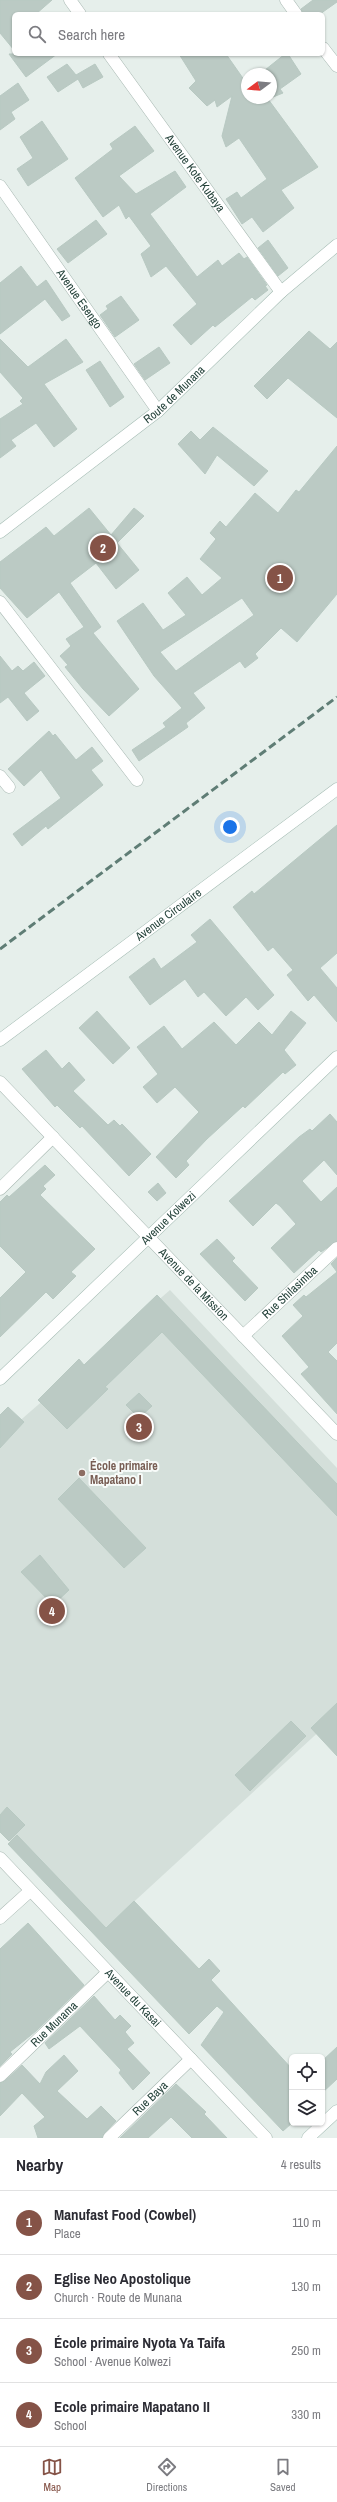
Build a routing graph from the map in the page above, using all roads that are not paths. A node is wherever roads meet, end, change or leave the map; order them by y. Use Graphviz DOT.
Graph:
graph roads {
  1 [pos="70,0"];
  2 [pos="286,0"];
  3 [pos="79,12"];
  4 [pos="295,12"];
  5 [pos="325,51"];
  6 [pos="110,56"];
  7 [pos="337,66"];
  8 [pos="0,186"];
  9 [pos="337,245"];
  10 [pos="281,292"];
  11 [pos="158,411"];
  12 [pos="0,532"];
  13 [pos="0,602"];
  14 [pos="0,776"];
  15 [pos="137,780"];
  16 [pos="9,787"];
  17 [pos="337,790"];
  18 [pos="0,1040"];
  19 [pos="337,1057"];
  20 [pos="0,1082"];
  21 [pos="53,1137"];
  22 [pos="0,1189"];
  23 [pos="149,1237"];
  24 [pos="337,1248"];
  25 [pos="243,1336"];
  26 [pos="0,1379"];
  27 [pos="335,1427"];
  28 [pos="0,1858"];
  29 [pos="30,1891"];
  30 [pos="0,1918"];
  31 [pos="108,1972"];
  32 [pos="191,2059"];
  33 [pos="0,2076"];
  34 [pos="337,2111"];
  35 [pos="109,2138"];
  36 [pos="266,2138"];
  37 [pos="308,2138"];
  1 -- 3 [label="street"];
  2 -- 4 [label="street"];
  5 -- 7 [label="street"];
  6 -- 10 [label="street, Avenue Kote Kubaya"];
  8 -- 11 [label="street, Avenue Esengo"];
  9 -- 10 [label="street, Route de Munana"];
  10 -- 11 [label="street, Route de Munana"];
  11 -- 12 [label="street, Route de Munana"];
  13 -- 15 [label="street"];
  14 -- 16 [label="street"];
  17 -- 18 [label="street, Avenue Circulaire"];
  19 -- 23 [label="street, Avenue Kolwezi"];
  20 -- 21 [label="street, Avenue de la Mission"];
  21 -- 22 [label="street"];
  21 -- 23 [label="street, Avenue de la Mission"];
  23 -- 25 [label="street, Avenue de la Mission"];
  23 -- 26 [label="street, Avenue Kolwezi"];
  24 -- 25 [label="street, Rue Shilasimba"];
  25 -- 27 [label="street, Avenue de la Mission"];
  28 -- 29 [label="street, Avenue du Kasai"];
  29 -- 30 [label="street"];
  29 -- 31 [label="street, Avenue du Kasai"];
  31 -- 32 [label="street, Avenue du Kasai"];
  31 -- 33 [label="street, Rue Munama"];
  32 -- 35 [label="street, Rue Baya"];
  32 -- 36 [label="street, Avenue du Kasai"];
  34 -- 37 [label="street"];
}
